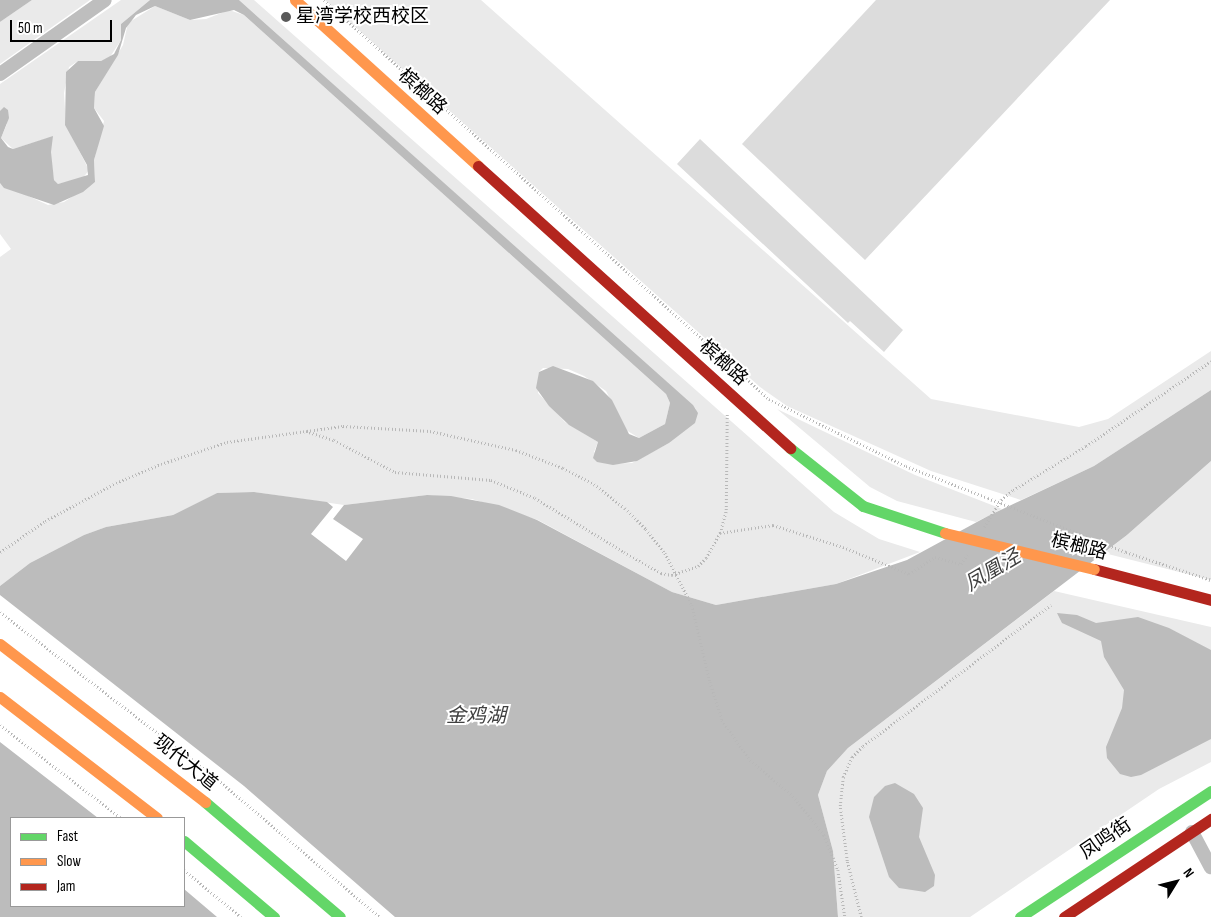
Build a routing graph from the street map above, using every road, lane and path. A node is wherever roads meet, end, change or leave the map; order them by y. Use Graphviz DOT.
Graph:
graph roads {
  1 [pos="105,0"];
  2 [pos="295,0"];
  3 [pos="324,0"];
  4 [pos="0,74"];
  5 [pos="1211,361"];
  6 [pos="727,391"];
  7 [pos="303,430"];
  8 [pos="981,532"];
  9 [pos="720,533"];
  10 [pos="971,548"];
  11 [pos="0,552"];
  12 [pos="1211,580"];
  13 [pos="1211,600"];
  14 [pos="1051,605"];
  15 [pos="0,612"];
  16 [pos="0,644"];
  17 [pos="0,697"];
  18 [pos="0,725"];
  19 [pos="1211,791"];
  20 [pos="120,817"];
  21 [pos="155,817"];
  22 [pos="1211,819"];
  23 [pos="1192,832"];
  24 [pos="185,842"];
  25 [pos="1211,867"];
  26 [pos="185,871"];
  27 [pos="240,917"];
  28 [pos="274,917"];
  29 [pos="340,917"];
  30 [pos="380,917"];
  31 [pos="845,917"];
  32 [pos="861,917"];
  33 [pos="1020,917"];
  34 [pos="1064,917"];
  1 -- 4 [label="street"];
  2 -- 6 [label="main road, 槟榔路"];
  3 -- 12 [label="path, bridge"];
  5 -- 8 [label="path"];
  6 -- 9 [label="path"];
  6 -- 13 [label="main road, 槟榔路, bridge"];
  7 -- 9 [label="path"];
  7 -- 11 [label="path"];
  7 -- 31 [label="path, bridge"];
  9 -- 10 [label="path"];
  14 -- 32 [label="path"];
  15 -- 30 [label="path"];
  16 -- 29 [label="main road, 现代大道"];
  17 -- 21 [label="main road"];
  18 -- 20 [label="path"];
  19 -- 33 [label="main road, 凤鸣街"];
  22 -- 23 [label="main road"];
  23 -- 25 [label="street"];
  23 -- 34 [label="main road"];
  24 -- 28 [label="main road"];
  26 -- 27 [label="path"];
}
